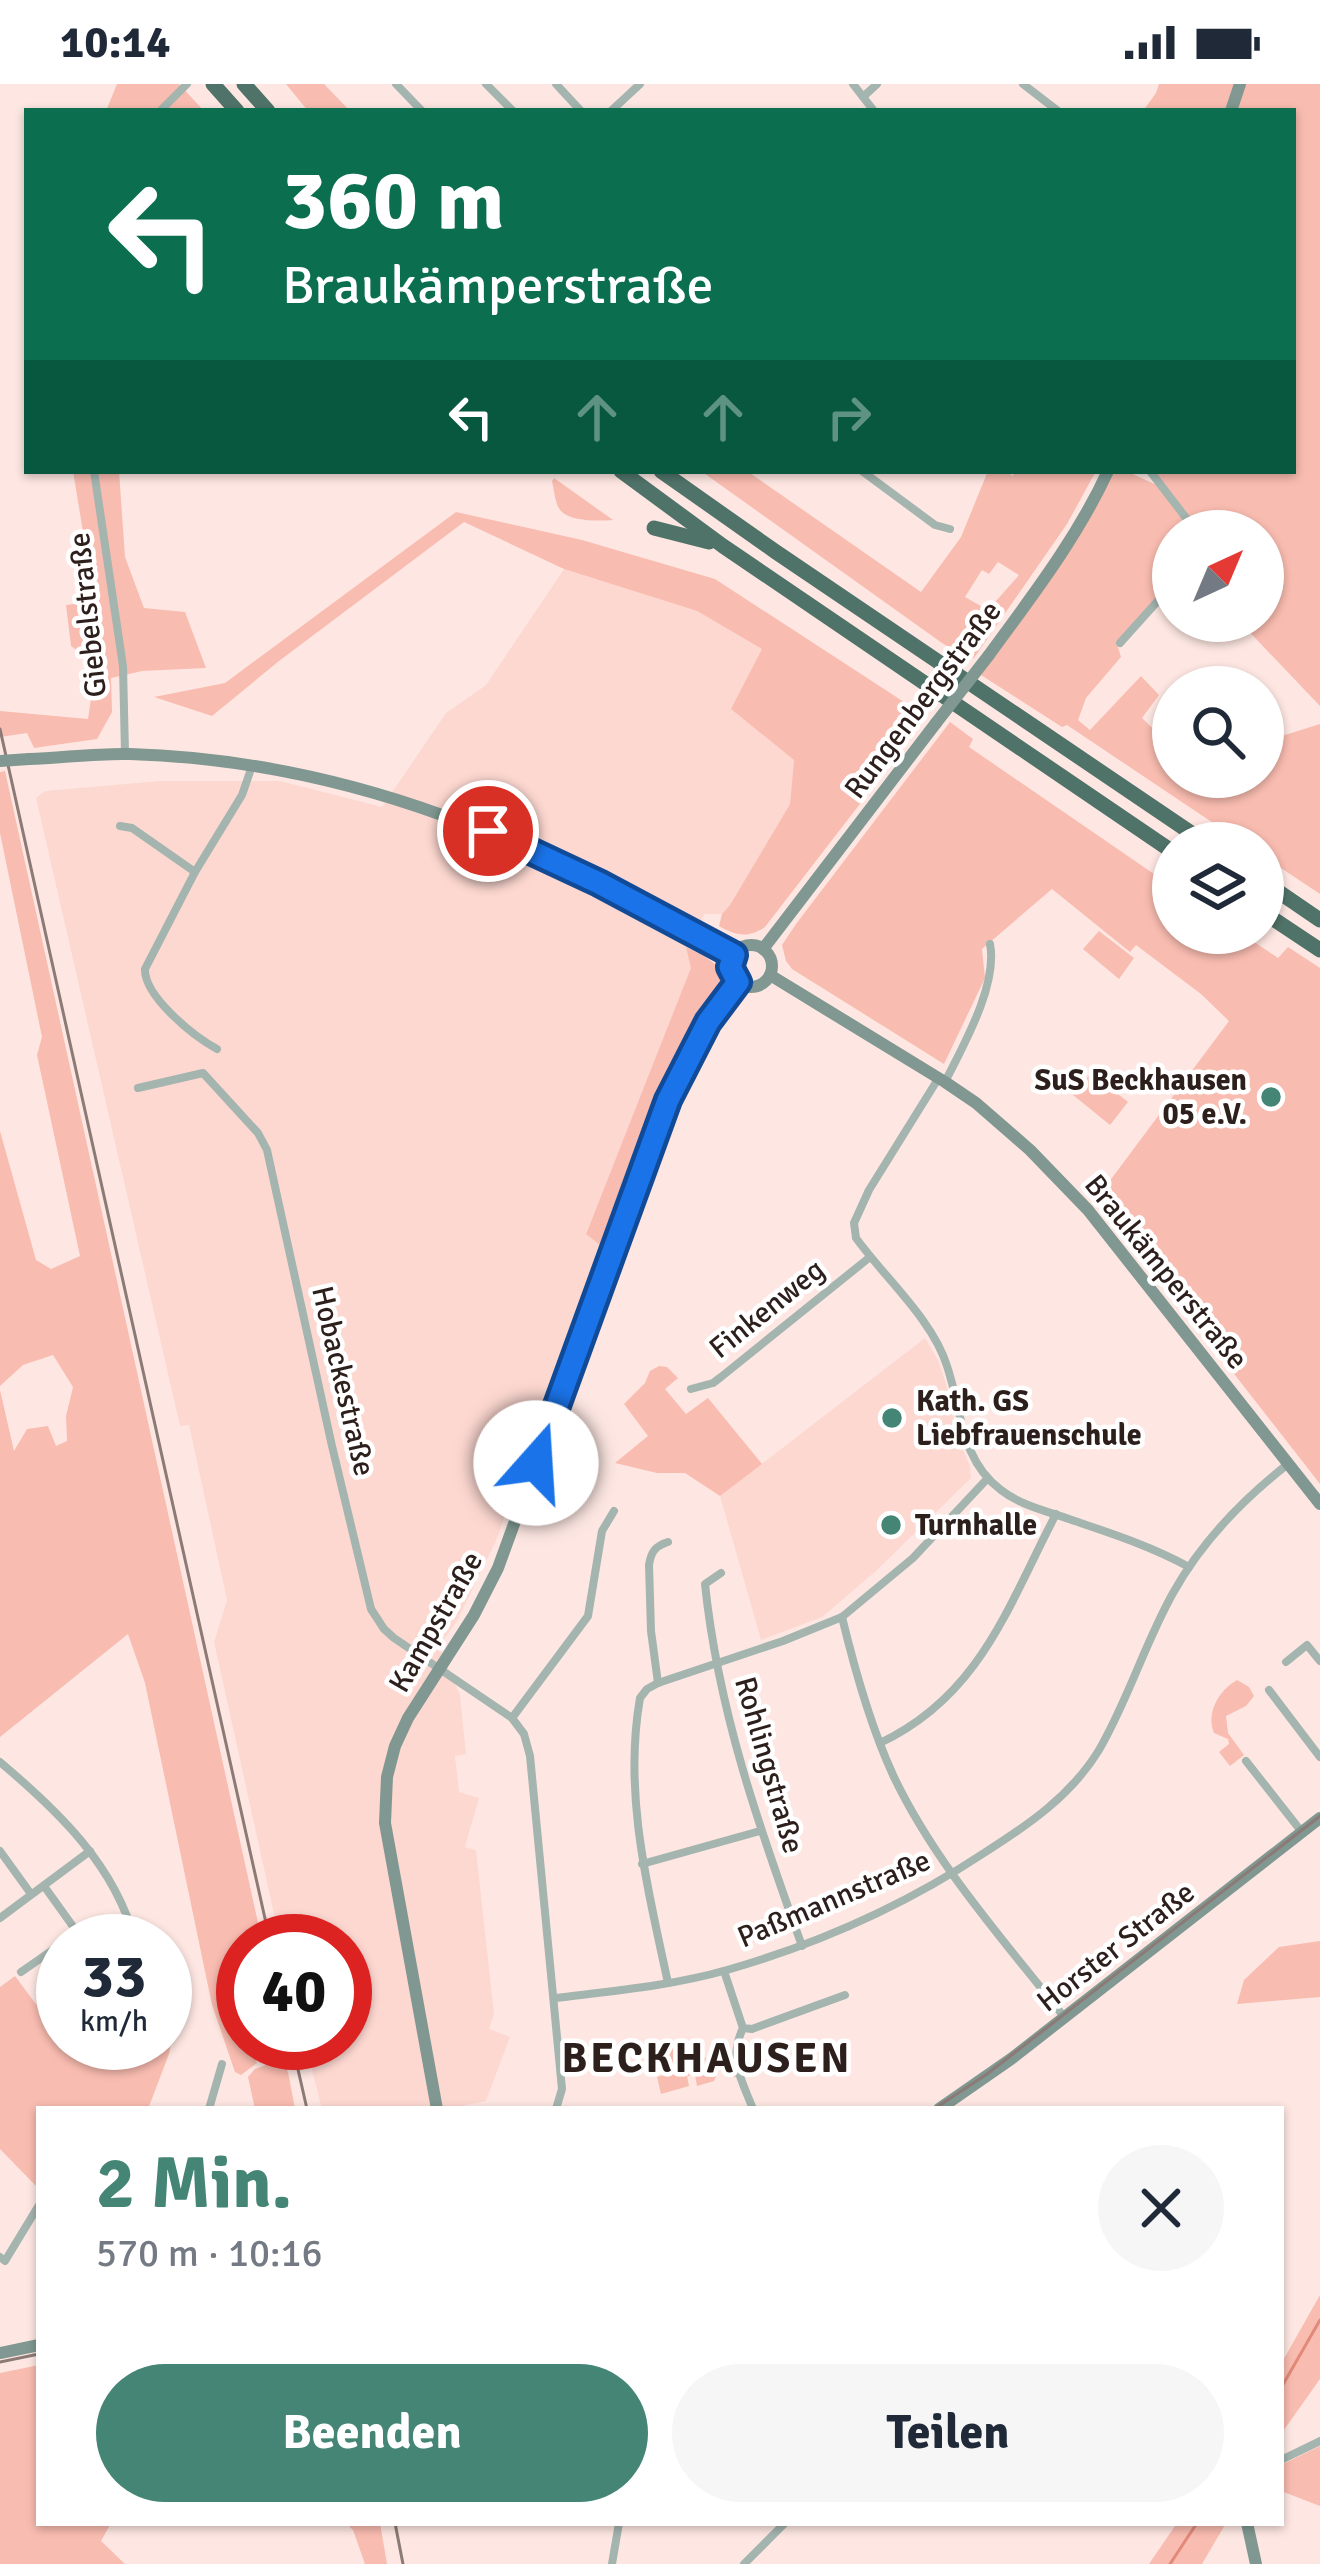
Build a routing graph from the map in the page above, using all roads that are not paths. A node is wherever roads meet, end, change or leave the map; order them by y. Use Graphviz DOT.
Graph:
graph roads {
  1 [pos="187,84"];
  2 [pos="213,84"];
  3 [pos="244,84"];
  4 [pos="396,84"];
  5 [pos="486,84"];
  6 [pos="556,84"];
  7 [pos="640,84"];
  8 [pos="853,84"];
  9 [pos="877,84"];
  10 [pos="1023,84"];
  11 [pos="862,97"];
  12 [pos="162,108"];
  13 [pos="235,108"];
  14 [pos="265,108"];
  15 [pos="419,108"];
  16 [pos="510,108"];
  17 [pos="578,108"];
  18 [pos="613,108"];
  19 [pos="871,108"];
  20 [pos="1054,108"];
  21 [pos="94,474"];
  22 [pos="625,474"];
  23 [pos="665,474"];
  24 [pos="866,474"];
  25 [pos="1106,474"];
  26 [pos="1152,474"];
  27 [pos="1180,510"];
  28 [pos="654,528"];
  29 [pos="950,529"];
  30 [pos="723,546"];
  31 [pos="1152,608"];
  32 [pos="1120,644"];
  33 [pos="124,753"];
  34 [pos="0,761"];
  35 [pos="252,765"];
  36 [pos="1175,822"];
  37 [pos="120,826"];
  38 [pos="1152,838"];
  39 [pos="195,872"];
  40 [pos="1284,895"];
  41 [pos="1320,920"];
  42 [pos="1284,926"];
  43 [pos="990,944"];
  44 [pos="764,949"];
  45 [pos="1320,950"];
  46 [pos="734,955"];
  47 [pos="770,975"];
  48 [pos="738,982"];
  49 [pos="217,1048"];
  50 [pos="942,1080"];
  51 [pos="139,1088"];
  52 [pos="870,1257"];
  53 [pos="691,1389"];
  54 [pos="1288,1464"];
  55 [pos="987,1479"];
  56 [pos="1320,1504"];
  57 [pos="614,1511"];
  58 [pos="1056,1514"];
  59 [pos="668,1542"];
  60 [pos="1189,1567"];
  61 [pos="721,1574"];
  62 [pos="842,1617"];
  63 [pos="1320,1661"];
  64 [pos="1286,1662"];
  65 [pos="716,1664"];
  66 [pos="439,1669"];
  67 [pos="658,1683"];
  68 [pos="1269,1690"];
  69 [pos="512,1718"];
  70 [pos="880,1743"];
  71 [pos="1320,1757"];
  72 [pos="1246,1761"];
  73 [pos="0,1762"];
  74 [pos="1320,1819"];
  75 [pos="760,1832"];
  76 [pos="1302,1832"];
  77 [pos="0,1851"];
  78 [pos="90,1851"];
  79 [pos="642,1864"];
  80 [pos="953,1873"];
  81 [pos="44,1886"];
  82 [pos="31,1894"];
  83 [pos="63,1914"];
  84 [pos="125,1914"];
  85 [pos="0,1918"];
  86 [pos="802,1946"];
  87 [pos="36,1962"];
  88 [pos="724,1971"];
  89 [pos="22,1972"];
  90 [pos="668,1983"];
  91 [pos="845,1995"];
  92 [pos="555,1998"];
  93 [pos="1064,2018"];
  94 [pos="743,2028"];
  95 [pos="220,2070"];
  96 [pos="210,2106"];
  97 [pos="436,2106"];
  98 [pos="557,2106"];
  99 [pos="752,2106"];
  100 [pos="944,2106"];
  101 [pos="36,2209"];
  102 [pos="29,2218"];
  103 [pos="36,2222"];
  104 [pos="2,2262"];
  105 [pos="36,2346"];
  106 [pos="0,2353"];
  107 [pos="1320,2441"];
  108 [pos="1284,2459"];
  109 [pos="618,2526"];
  110 [pos="782,2526"];
  111 [pos="1248,2526"];
  112 [pos="612,2564"];
  113 [pos="744,2564"];
  114 [pos="1256,2564"];
  1 -- 12 [label="street"];
  2 -- 13 [label="highway"];
  3 -- 14 [label="highway"];
  4 -- 15 [label="street"];
  5 -- 16 [label="street"];
  6 -- 17 [label="street"];
  7 -- 18 [label="street"];
  8 -- 11 [label="street"];
  9 -- 11 [label="street"];
  10 -- 20 [label="street"];
  11 -- 19 [label="street"];
  21 -- 33 [label="street, Giebelstraße"];
  22 -- 30 [label="highway"];
  23 -- 36 [label="highway"];
  24 -- 29 [label="street"];
  25 -- 44 [label="street, Rungenbergstraße, bridge"];
  26 -- 27 [label="street"];
  28 -- 30 [label="highway"];
  30 -- 38 [label="highway"];
  31 -- 32 [label="street"];
  33 -- 34 [label="street, bridge"];
  33 -- 35 [label="street"];
  35 -- 39 [label="street"];
  35 -- 46 [label="street"];
  37 -- 39 [label="street"];
  39 -- 49 [label="street"];
  40 -- 41 [label="highway"];
  42 -- 45 [label="highway"];
  43 -- 50 [label="street"];
  44 -- 46 [label="street"];
  44 -- 47 [label="street"];
  46 -- 48 [label="street"];
  47 -- 48 [label="street"];
  47 -- 50 [label="street, Braukämperstraße"];
  48 -- 66 [label="street, Kampstraße"];
  50 -- 52 [label="street"];
  50 -- 54 [label="street, Braukämperstraße"];
  51 -- 66 [label="street, Hobackestraße"];
  52 -- 53 [label="street, Finkenweg"];
  52 -- 55 [label="street"];
  54 -- 56 [label="street, Braukämperstraße"];
  54 -- 60 [label="street, Paßmannstraße"];
  55 -- 58 [label="street"];
  55 -- 62 [label="street"];
  57 -- 69 [label="street"];
  58 -- 60 [label="street"];
  58 -- 70 [label="street"];
  59 -- 67 [label="street"];
  60 -- 80 [label="street, Paßmannstraße"];
  61 -- 65 [label="street, Rohlingstraße"];
  62 -- 65 [label="street"];
  62 -- 70 [label="street"];
  63 -- 64 [label="street"];
  65 -- 67 [label="street"];
  65 -- 75 [label="street, Rohlingstraße"];
  66 -- 69 [label="street, Hobackestraße"];
  66 -- 97 [label="street, Kampstraße"];
  67 -- 79 [label="street"];
  68 -- 71 [label="street"];
  69 -- 92 [label="street"];
  70 -- 80 [label="street"];
  72 -- 76 [label="street"];
  73 -- 78 [label="street"];
  74 -- 76 [label="street, Horster Straße"];
  75 -- 79 [label="street"];
  75 -- 86 [label="street, Rohlingstraße"];
  76 -- 93 [label="street, Horster Straße"];
  77 -- 82 [label="street"];
  78 -- 81 [label="street"];
  78 -- 84 [label="street"];
  79 -- 90 [label="street"];
  80 -- 86 [label="street, Paßmannstraße"];
  80 -- 93 [label="street"];
  81 -- 82 [label="street"];
  81 -- 83 [label="street"];
  82 -- 85 [label="street"];
  86 -- 88 [label="street, Paßmannstraße"];
  87 -- 89 [label="street"];
  88 -- 90 [label="street, Paßmannstraße"];
  88 -- 94 [label="street"];
  90 -- 92 [label="street, Paßmannstraße"];
  91 -- 94 [label="street"];
  92 -- 98 [label="street"];
  93 -- 100 [label="street, Horster Straße"];
  94 -- 99 [label="street"];
  95 -- 96 [label="street"];
  101 -- 102 [label="street"];
  102 -- 103 [label="street"];
  102 -- 104 [label="street"];
  105 -- 106 [label="street"];
  107 -- 108 [label="street"];
  109 -- 112 [label="street"];
  110 -- 113 [label="street"];
  111 -- 114 [label="street"];
}
